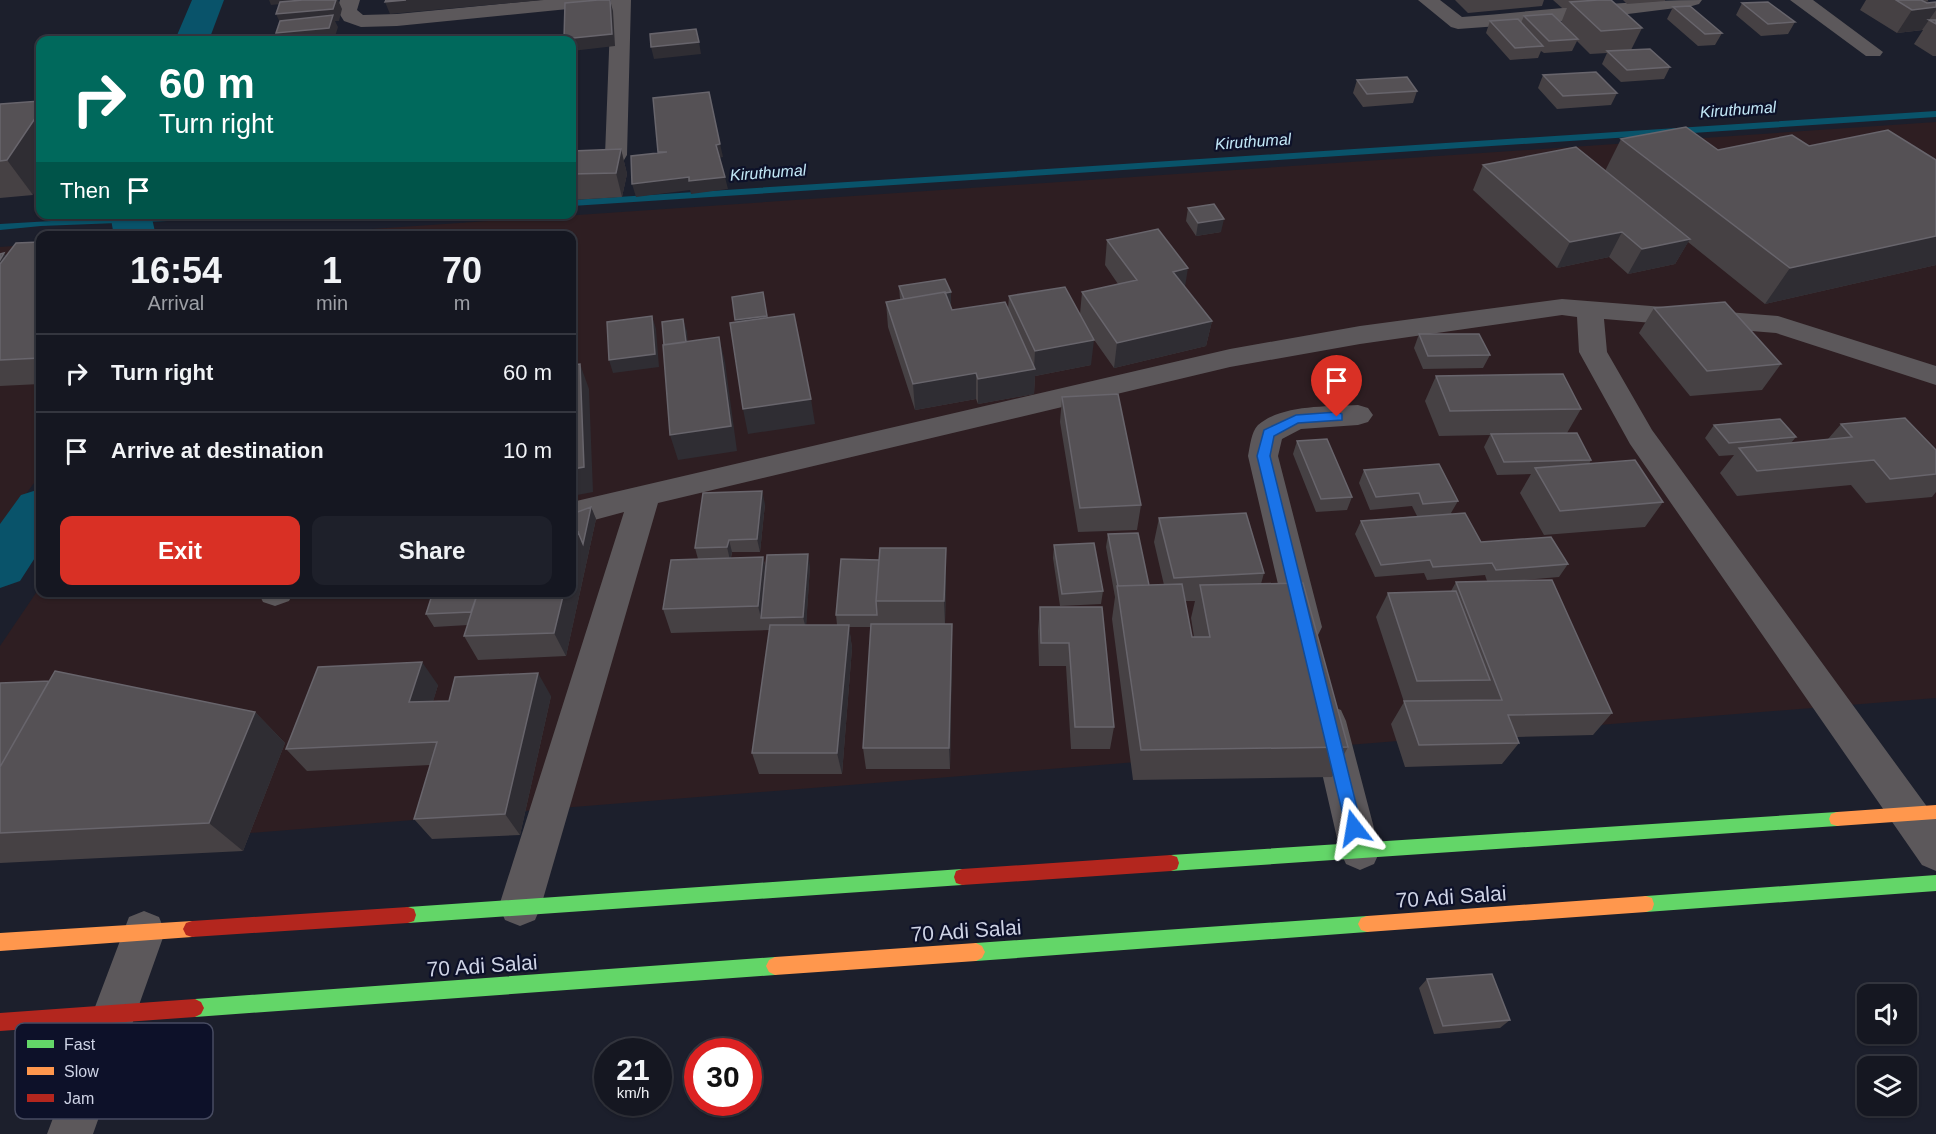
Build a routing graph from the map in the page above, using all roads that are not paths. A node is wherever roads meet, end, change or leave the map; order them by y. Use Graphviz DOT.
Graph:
graph roads {
  1 [pos="350,0"];
  2 [pos="592,0"];
  3 [pos="621,0"];
  4 [pos="1428,0"];
  5 [pos="1692,0"];
  6 [pos="1800,0"];
  7 [pos="1608,5"];
  8 [pos="1873,52"];
  9 [pos="616,155"];
  10 [pos="1590,309"];
  11 [pos="1936,376"];
  12 [pos="1358,415"];
  13 [pos="645,495"];
  14 [pos="576,513"];
  15 [pos="1312,654"];
  16 [pos="1320,688"];
  17 [pos="1923,813"];
  18 [pos="1360,851"];
  19 [pos="1936,852"];
  20 [pos="1936,883"];
  21 [pos="520,906"];
  22 [pos="144,932"];
  23 [pos="0,942"];
  24 [pos="114,1014"];
  25 [pos="0,1022"];
  26 [pos="111,1023"];
  27 [pos="76,1119"];
  28 [pos="70,1134"];
  1 -- 2 [label="street"];
  3 -- 9 [label="street"];
  4 -- 7 [label="street"];
  5 -- 7 [label="street"];
  6 -- 8 [label="street"];
  10 -- 11 [label="street"];
  10 -- 13 [label="street"];
  10 -- 17 [label="street"];
  12 -- 15 [label="street"];
  13 -- 14 [label="street"];
  13 -- 21 [label="street"];
  16 -- 18 [label="street"];
  17 -- 18 [label="main road"];
  17 -- 19 [label="street"];
  18 -- 21 [label="main road"];
  20 -- 24 [label="main road, 70 Adi Salai"];
  21 -- 22 [label="main road"];
  22 -- 23 [label="main road"];
  22 -- 24 [label="street"];
  24 -- 25 [label="main road, 70 Adi Salai"];
  24 -- 26 [label="street"];
  27 -- 28 [label="street"];
}
